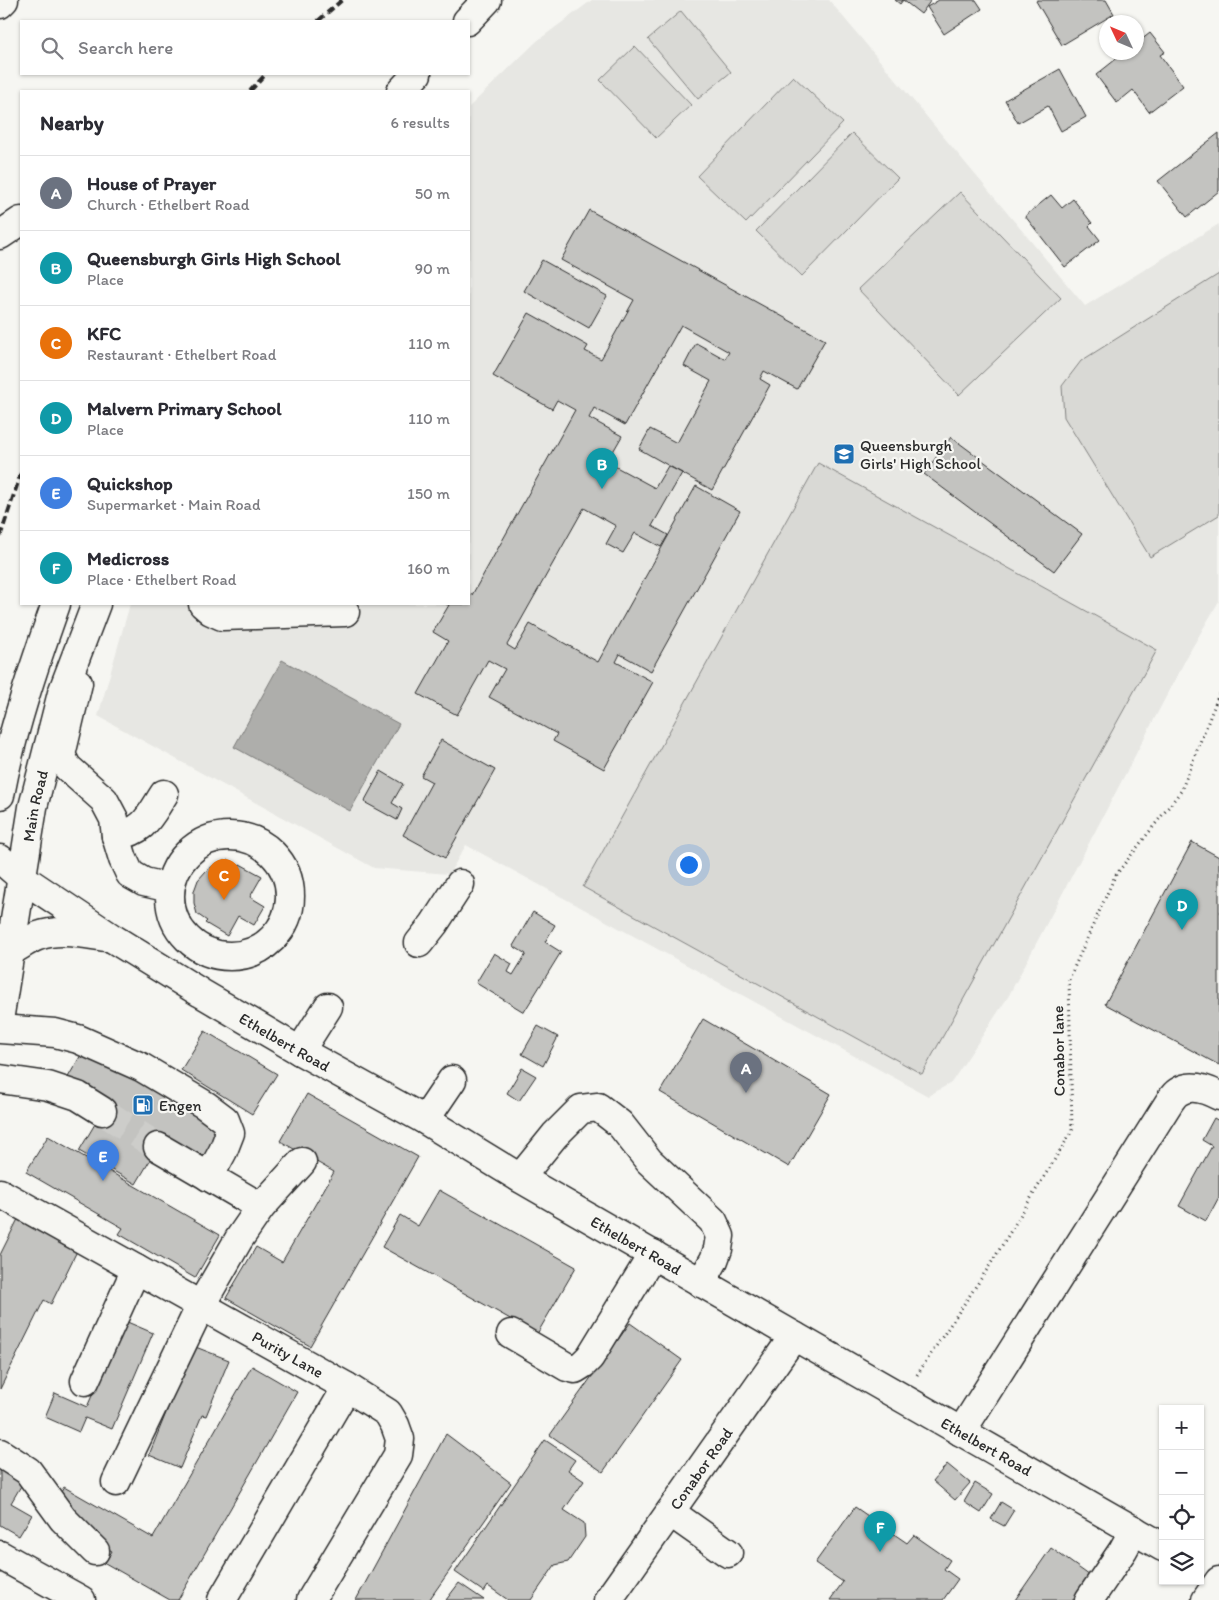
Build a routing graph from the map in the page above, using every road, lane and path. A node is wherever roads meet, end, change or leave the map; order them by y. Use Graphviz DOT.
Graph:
graph roads {
  1 [pos="4,0"];
  2 [pos="487,0"];
  3 [pos="0,4"];
  4 [pos="468,20"];
  5 [pos="416,75"];
  6 [pos="402,90"];
  7 [pos="20,222"];
  8 [pos="0,235"];
  9 [pos="56,605"];
  10 [pos="96,605"];
  11 [pos="96,605"];
  12 [pos="204,605"];
  13 [pos="345,612"];
  14 [pos="1219,694"];
  15 [pos="164,794"];
  16 [pos="0,795"];
  17 [pos="116,836"];
  18 [pos="0,859"];
  19 [pos="21,877"];
  20 [pos="460,884"];
  21 [pos="170,888"];
  22 [pos="112,938"];
  23 [pos="419,943"];
  24 [pos="11,951"];
  25 [pos="222,955"];
  26 [pos="202,993"];
  27 [pos="328,1007"];
  28 [pos="0,1014"];
  29 [pos="0,1029"];
  30 [pos="300,1051"];
  31 [pos="0,1079"];
  32 [pos="452,1080"];
  33 [pos="1219,1096"];
  34 [pos="102,1112"];
  35 [pos="425,1120"];
  36 [pos="158,1147"];
  37 [pos="302,1162"];
  38 [pos="209,1177"];
  39 [pos="520,1178"];
  40 [pos="0,1192"];
  41 [pos="261,1207"];
  42 [pos="653,1254"];
  43 [pos="136,1269"];
  44 [pos="701,1283"];
  45 [pos="201,1305"];
  46 [pos="511,1334"];
  47 [pos="794,1336"];
  48 [pos="84,1381"];
  49 [pos="347,1388"];
  50 [pos="901,1398"];
  51 [pos="961,1432"];
  52 [pos="0,1453"];
  53 [pos="116,1482"];
  54 [pos="670,1512"];
  55 [pos="1134,1530"];
  56 [pos="1159,1545"];
  57 [pos="95,1551"];
  58 [pos="728,1553"];
  59 [pos="0,1554"];
  60 [pos="1204,1571"];
  61 [pos="1219,1580"];
  62 [pos="81,1600"];
  63 [pos="222,1600"];
  64 [pos="311,1600"];
  65 [pos="608,1600"];
  66 [pos="1088,1600"];
  67 [pos="1206,1600"];
  1 -- 3 [label="main road"];
  2 -- 4 [label="main road"];
  5 -- 6 [label="main road"];
  7 -- 8 [label="main road"];
  9 -- 16 [label="main road"];
  10 -- 17 [label="main road"];
  11 -- 19 [label="main road, Main Road"];
  12 -- 13 [label="main road"];
  14 -- 50 [label="path, Conabor lane"];
  15 -- 17 [label="main road"];
  17 -- 21 [label="main road"];
  18 -- 19 [label="main road, Ethelbert Road"];
  19 -- 22 [label="main road, Ethelbert Road"];
  19 -- 24 [label="main road, Main Road"];
  20 -- 23 [label="main road"];
  21 -- 25 [label="main road"];
  21 -- 25 [label="main road"];
  22 -- 24 [label="main road, Ethelbert Road"];
  22 -- 26 [label="main road, Ethelbert Road"];
  24 -- 28 [label="main road, Main Road"];
  25 -- 26 [label="main road"];
  26 -- 30 [label="main road, Ethelbert Road"];
  27 -- 30 [label="main road"];
  29 -- 38 [label="main road"];
  30 -- 35 [label="main road, Ethelbert Road"];
  31 -- 34 [label="main road"];
  32 -- 35 [label="main road"];
  33 -- 51 [label="main road"];
  35 -- 39 [label="main road, Ethelbert Road"];
  36 -- 38 [label="main road"];
  37 -- 41 [label="main road"];
  38 -- 41 [label="main road"];
  39 -- 42 [label="main road, Ethelbert Road"];
  39 -- 44 [label="main road"];
  40 -- 43 [label="main road, Purity Lane"];
  41 -- 45 [label="main road"];
  42 -- 44 [label="main road, Ethelbert Road"];
  42 -- 46 [label="main road"];
  43 -- 45 [label="main road, Purity Lane"];
  43 -- 48 [label="main road"];
  44 -- 47 [label="main road, Ethelbert Road"];
  45 -- 49 [label="main road, Purity Lane"];
  45 -- 53 [label="main road"];
  47 -- 50 [label="main road, Ethelbert Road"];
  47 -- 54 [label="main road, Conabor Road"];
  49 -- 63 [label="main road"];
  49 -- 64 [label="main road, Purity Lane"];
  50 -- 51 [label="main road, Ethelbert Road"];
  51 -- 55 [label="main road, Ethelbert Road"];
  52 -- 57 [label="main road"];
  54 -- 58 [label="main road"];
  54 -- 65 [label="main road, Conabor Road"];
  55 -- 56 [label="main road, Ethelbert Road"];
  55 -- 66 [label="main road"];
  59 -- 62 [label="main road"];
  60 -- 61 [label="main road"];
  61 -- 67 [label="main road"];
}
